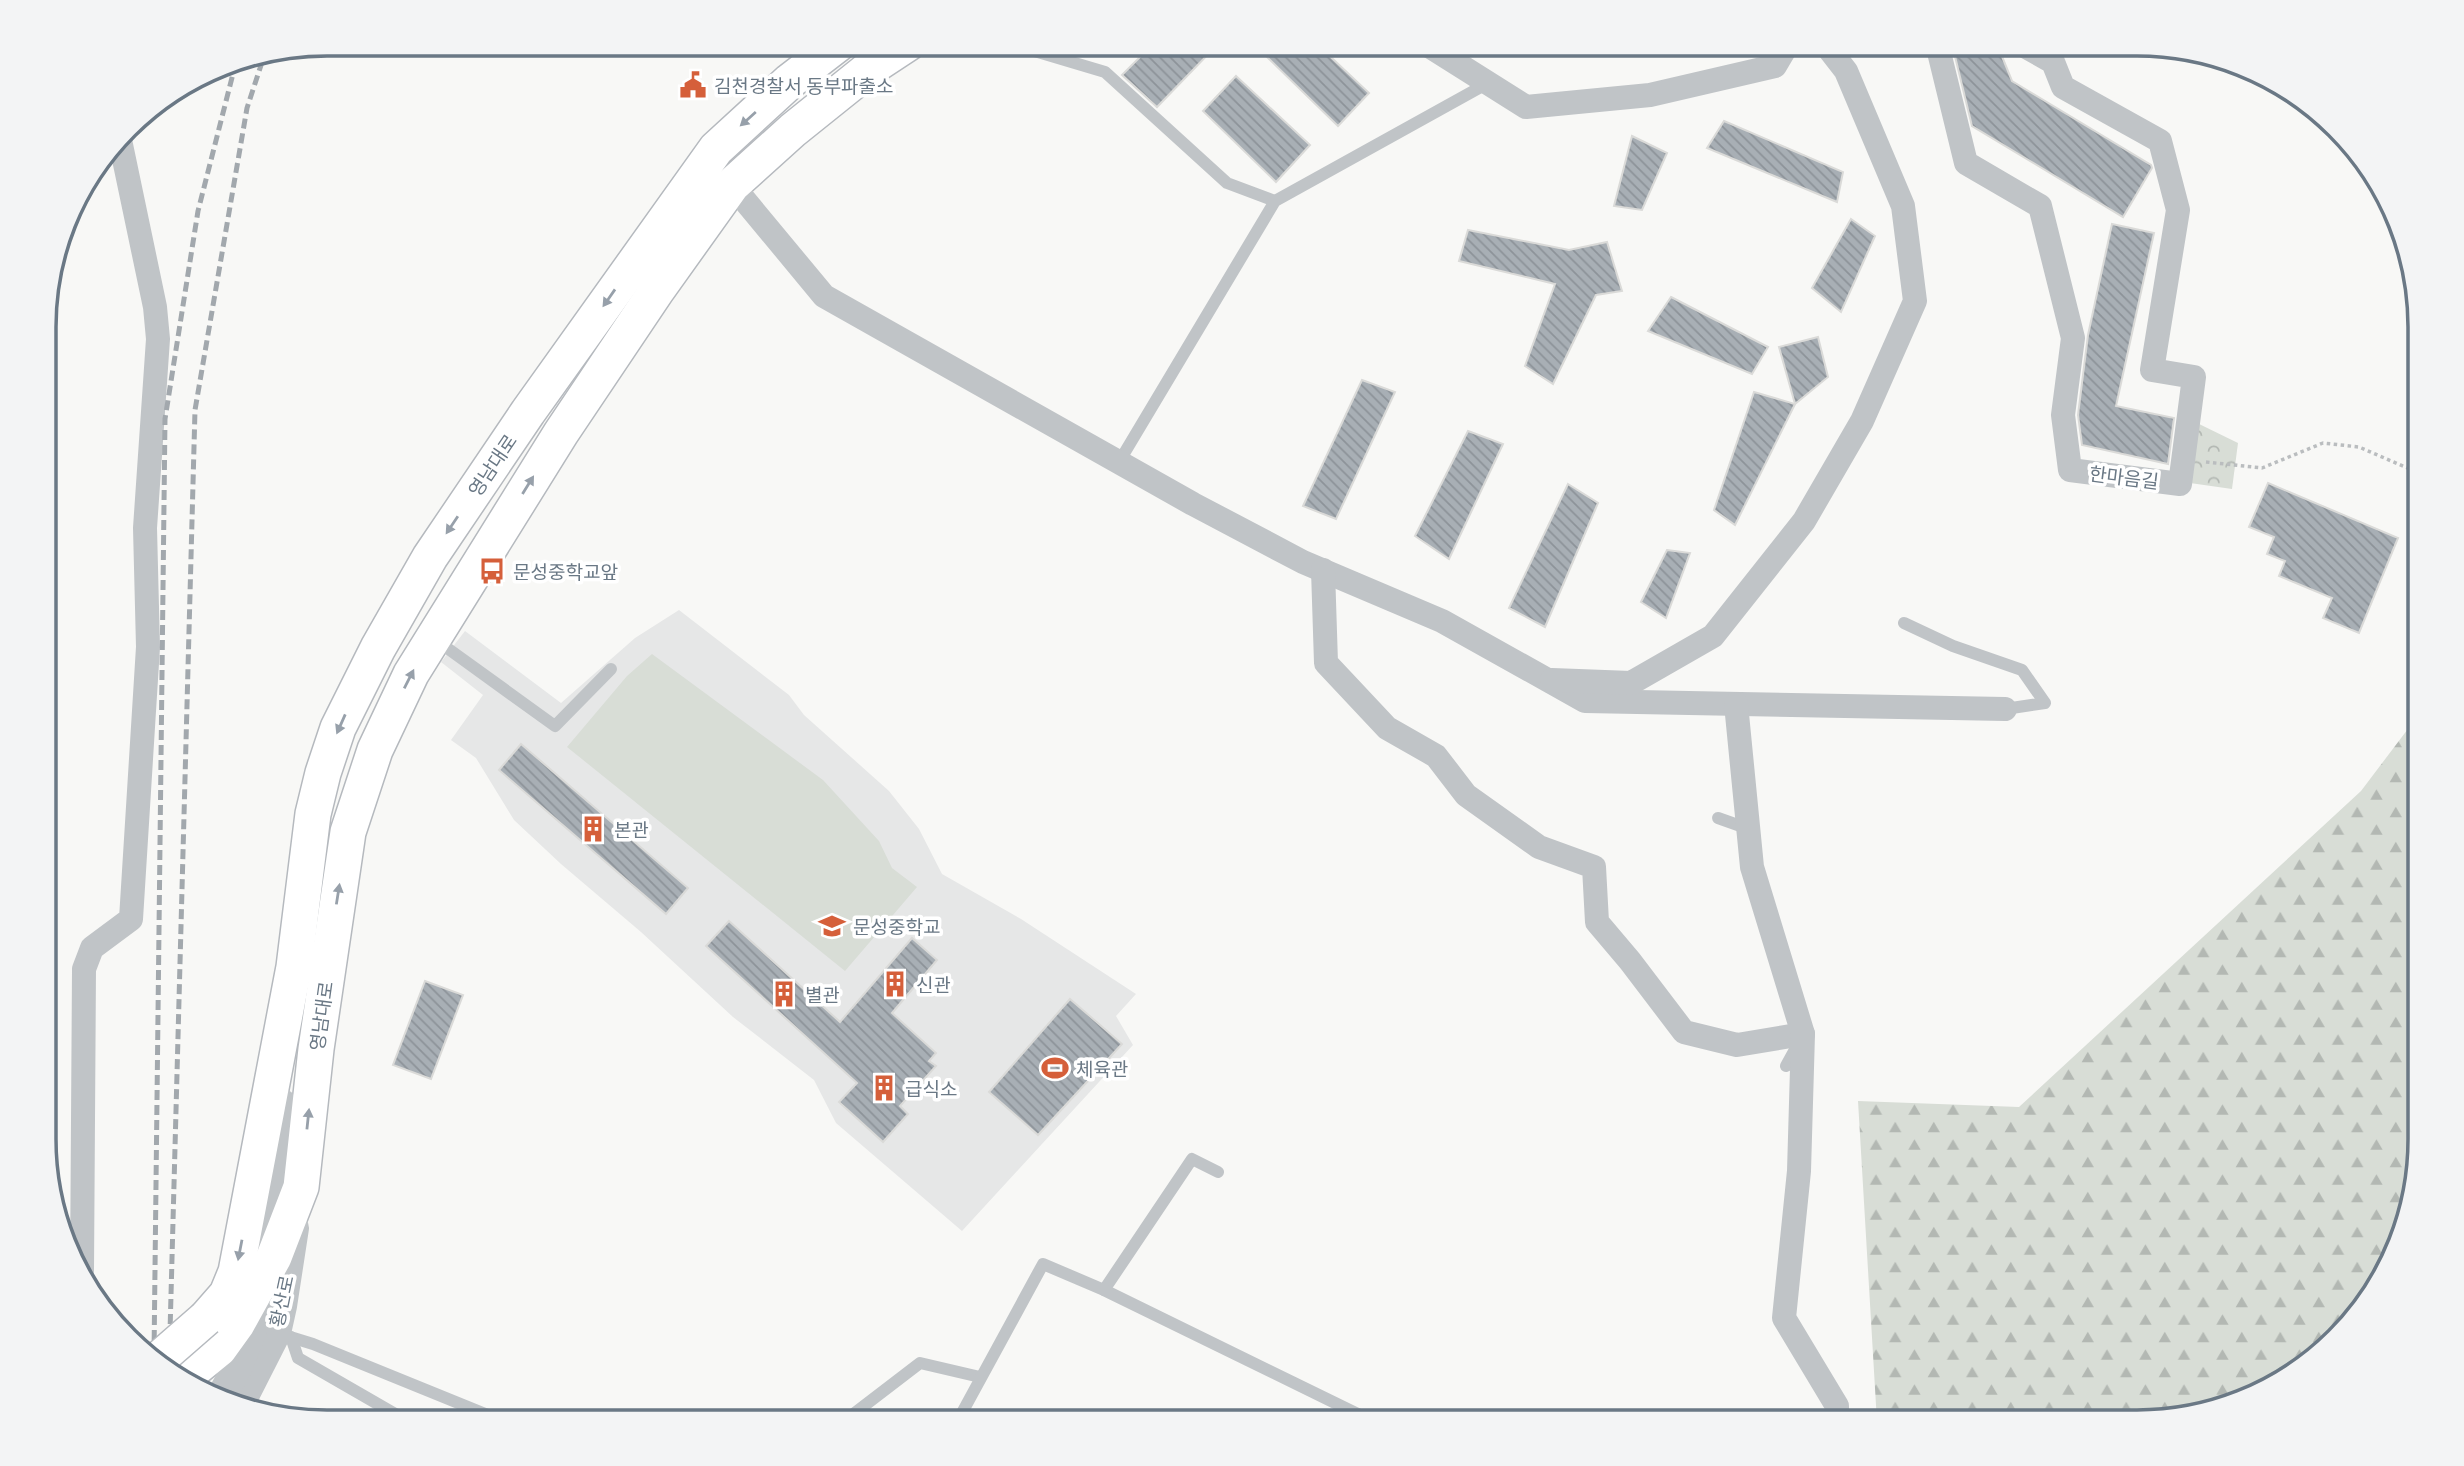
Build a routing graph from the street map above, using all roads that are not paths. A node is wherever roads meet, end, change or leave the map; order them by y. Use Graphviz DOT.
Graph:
graph roads {
  1 [pos="822,56"];
  2 [pos="889,56"];
  3 [pos="1051,56"];
  4 [pos="1445,56"];
  5 [pos="1781,56"];
  6 [pos="1834,56"];
  7 [pos="1940,56"];
  8 [pos="2042,56"];
  9 [pos="1488,83"];
  10 [pos="122,149"];
  11 [pos="732,185"];
  12 [pos="1275,201"];
  13 [pos="1119,462"];
  14 [pos="1323,570"];
  15 [pos="1904,624"];
  16 [pos="433,638"];
  17 [pos="611,669"];
  18 [pos="1547,679"];
  19 [pos="1736,704"];
  20 [pos="2005,709"];
  21 [pos="1718,818"];
  22 [pos="1749,830"];
  23 [pos="294,967"];
  24 [pos="1804,1034"];
  25 [pos="1786,1066"];
  26 [pos="1218,1172"];
  27 [pos="301,1187"];
  28 [pos="82,1255"];
  29 [pos="261,1279"];
  30 [pos="1104,1290"];
  31 [pos="273,1332"];
  32 [pos="213,1333"];
  33 [pos="165,1356"];
  34 [pos="187,1371"];
  35 [pos="980,1377"];
  36 [pos="225,1390"];
  37 [pos="242,1397"];
  38 [pos="388,1410"];
  39 [pos="475,1410"];
  40 [pos="859,1410"];
  41 [pos="963,1410"];
  42 [pos="1349,1410"];
  43 [pos="1838,1410"];
  1 -- 23 [label="main road, 영남대로, one-way"];
  2 -- 11 [label="main road, 영남대로"];
  3 -- 12 [label="lane"];
  4 -- 9 [label="street"];
  5 -- 9 [label="street"];
  6 -- 18 [label="street"];
  7 -- 8 [label="street, 한마음길"];
  9 -- 12 [label="lane"];
  10 -- 28 [label="street"];
  11 -- 13 [label="street"];
  16 -- 11 [label="main road, 영남대로, one-way"];
  12 -- 13 [label="lane"];
  13 -- 14 [label="street"];
  14 -- 18 [label="street"];
  14 -- 24 [label="street"];
  15 -- 20 [label="lane"];
  16 -- 17 [label="lane"];
  27 -- 16 [label="main road, 영남대로, one-way"];
  18 -- 19 [label="street"];
  19 -- 20 [label="street"];
  19 -- 22 [label="street"];
  21 -- 22 [label="lane"];
  22 -- 24 [label="street"];
  23 -- 29 [label="street, 영남대로"];
  23 -- 32 [label="main road, 영남대로, one-way"];
  24 -- 25 [label="lane"];
  24 -- 43 [label="street"];
  26 -- 30 [label="lane"];
  27 -- 29 [label="main road, 영남대로"];
  27 -- 31 [label="street, 황산로"];
  29 -- 31 [label="street, 황산로"];
  29 -- 32 [label="main road, 영남대로"];
  30 -- 35 [label="lane"];
  30 -- 42 [label="lane"];
  31 -- 36 [label="street, 황산로"];
  31 -- 37 [label="street, 황산로"];
  31 -- 38 [label="lane"];
  31 -- 39 [label="lane"];
  32 -- 33 [label="main road, bridge"];
  32 -- 34 [label="main road"];
  35 -- 40 [label="lane"];
  35 -- 41 [label="lane"];
}
